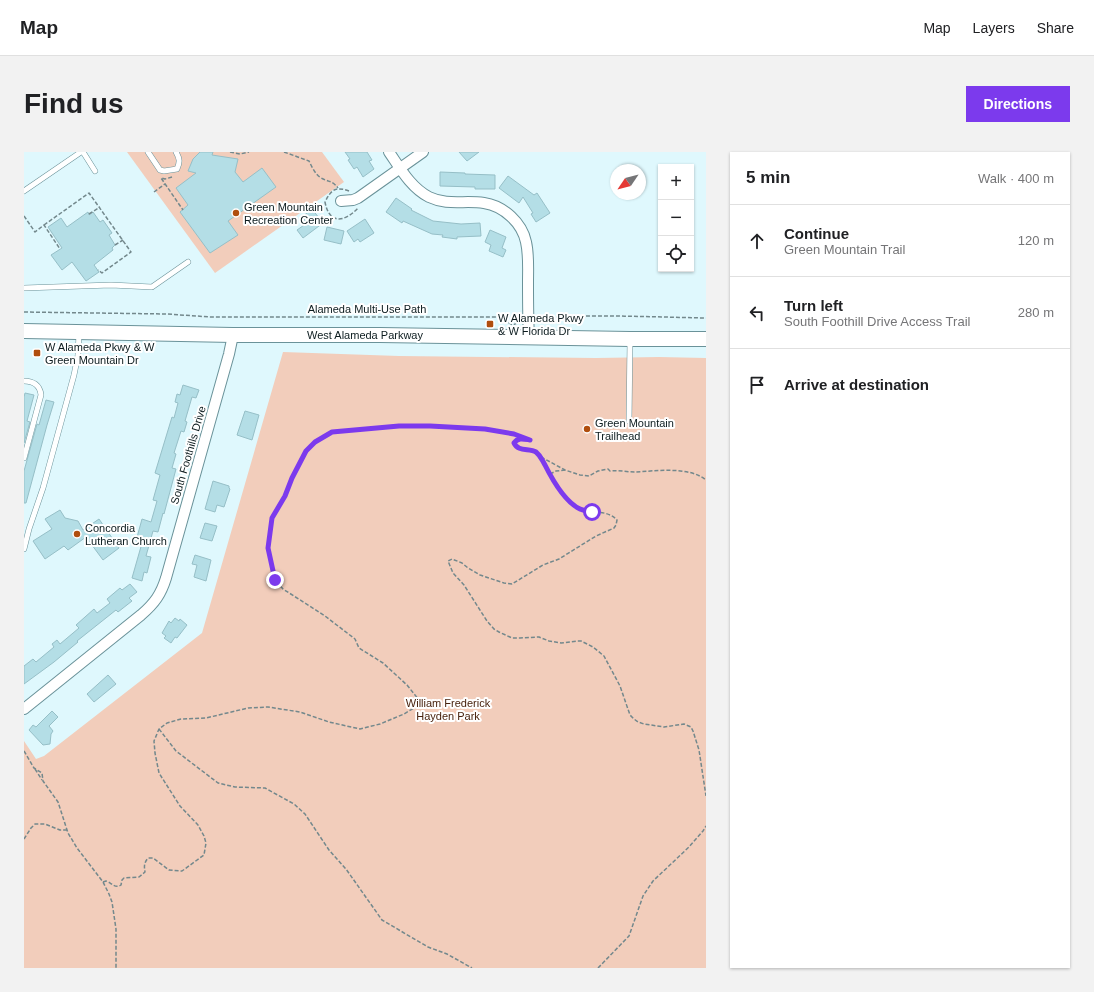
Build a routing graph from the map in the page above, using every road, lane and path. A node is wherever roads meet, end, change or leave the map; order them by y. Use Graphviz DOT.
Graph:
graph roads {
  1 [pos="82,152"];
  2 [pos="148,152"];
  3 [pos="176,152"];
  4 [pos="230,152"];
  5 [pos="249,152"];
  6 [pos="284,152"];
  7 [pos="389,152"];
  8 [pos="423,152"];
  9 [pos="400,168"];
  10 [pos="95,171"];
  11 [pos="175,175"];
  12 [pos="165,184"];
  13 [pos="24,191"];
  14 [pos="154,192"];
  15 [pos="341,201"];
  16 [pos="100,207"];
  17 [pos="183,210"];
  18 [pos="89,214"];
  19 [pos="24,216"];
  20 [pos="44,225"];
  21 [pos="123,240"];
  22 [pos="116,245"];
  23 [pos="60,249"];
  24 [pos="188,262"];
  25 [pos="98,270"];
  26 [pos="24,288"];
  27 [pos="24,312"];
  28 [pos="528,318"];
  29 [pos="706,318"];
  30 [pos="24,331"];
  31 [pos="79,332"];
  32 [pos="233,335"];
  33 [pos="529,337"];
  34 [pos="630,339"];
  35 [pos="706,339"];
  36 [pos="24,381"];
  37 [pos="629,421"];
  38 [pos="542,457"];
  39 [pos="24,458"];
  40 [pos="565,470"];
  41 [pos="550,474"];
  42 [pos="706,480"];
  43 [pos="24,549"];
  44 [pos="24,709"];
  45 [pos="159,729"];
  46 [pos="24,751"];
  47 [pos="34,768"];
  48 [pos="43,781"];
  49 [pos="706,796"];
  50 [pos="706,826"];
  51 [pos="67,830"];
  52 [pos="24,839"];
  53 [pos="103,882"];
  54 [pos="116,968"];
  55 [pos="472,968"];
  56 [pos="598,968"];
  1 -- 10 [label="lane"];
  1 -- 13 [label="lane"];
  2 -- 3 [label="lane"];
  4 -- 5 [label="path"];
  6 -- 15 [label="path"];
  7 -- 9 [label="street"];
  8 -- 9 [label="street"];
  9 -- 15 [label="street"];
  9 -- 28 [label="street"];
  11 -- 12 [label="path"];
  12 -- 14 [label="path"];
  12 -- 17 [label="path"];
  16 -- 18 [label="path"];
  16 -- 20 [label="path"];
  16 -- 21 [label="path"];
  19 -- 20 [label="path"];
  20 -- 23 [label="path"];
  21 -- 22 [label="path"];
  21 -- 25 [label="path"];
  24 -- 26 [label="lane"];
  27 -- 28 [label="path, Alameda Multi-Use Path"];
  28 -- 29 [label="path, Alameda Multi-Use Path"];
  28 -- 33 [label="street"];
  30 -- 31 [label="main road, West Alameda Parkway"];
  31 -- 32 [label="main road, West Alameda Parkway"];
  31 -- 43 [label="lane"];
  32 -- 33 [label="main road, West Alameda Parkway"];
  32 -- 44 [label="street, South Foothills Drive"];
  33 -- 34 [label="main road, West Alameda Parkway"];
  34 -- 35 [label="main road, West Alameda Parkway"];
  34 -- 37 [label="lane"];
  36 -- 39 [label="lane"];
  38 -- 40 [label="path"];
  38 -- 41 [label="path"];
  38 -- 45 [label="path"];
  40 -- 41 [label="path"];
  40 -- 42 [label="path"];
  41 -- 49 [label="path"];
  45 -- 53 [label="path"];
  45 -- 55 [label="path"];
  46 -- 47 [label="path"];
  47 -- 48 [label="path"];
  47 -- 48 [label="path"];
  48 -- 51 [label="path"];
  50 -- 56 [label="path"];
  51 -- 52 [label="path"];
  51 -- 53 [label="path"];
  53 -- 54 [label="path"];
}
